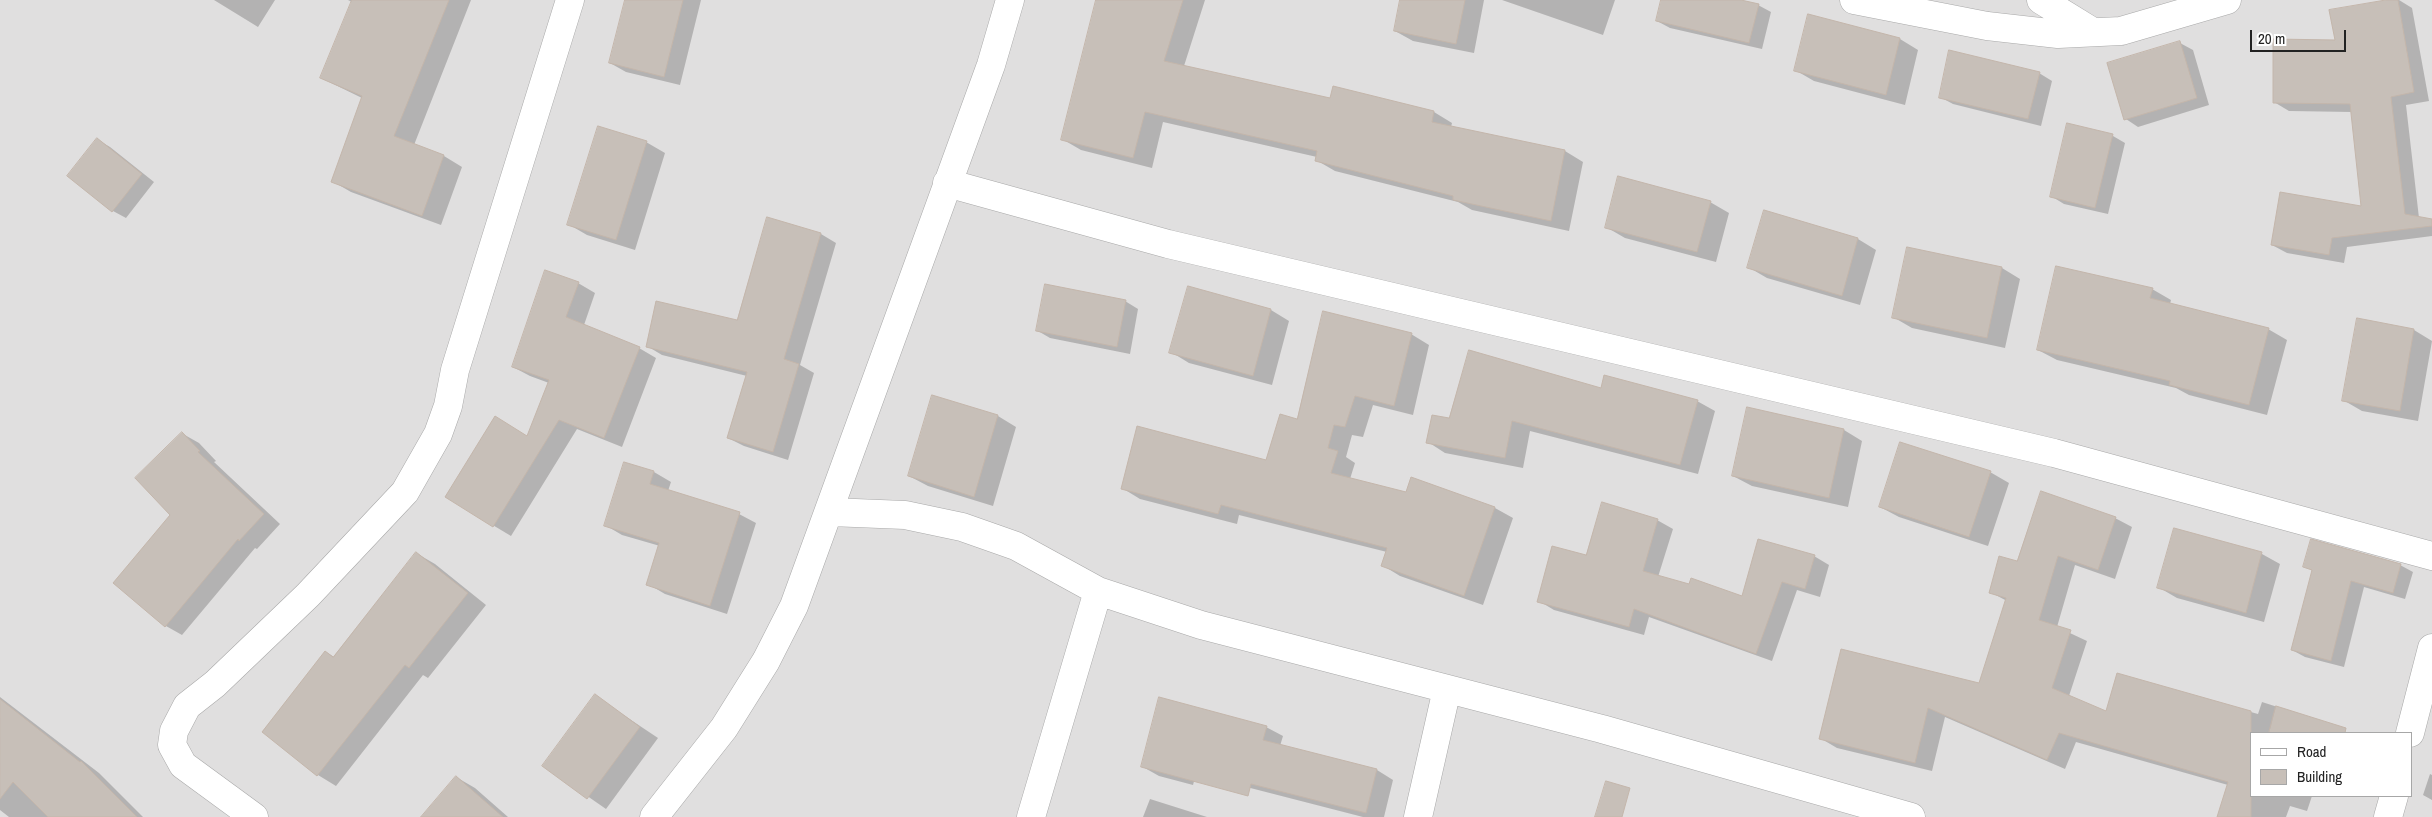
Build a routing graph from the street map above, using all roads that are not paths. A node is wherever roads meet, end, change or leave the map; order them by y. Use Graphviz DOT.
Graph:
graph roads {
  1 [pos="570,0"];
  2 [pos="1010,0"];
  3 [pos="1854,0"];
  4 [pos="2041,0"];
  5 [pos="2227,0"];
  6 [pos="2093,32"];
  7 [pos="947,183"];
  8 [pos="830,512"];
  9 [pos="2432,556"];
  10 [pos="1098,592"];
  11 [pos="2432,648"];
  12 [pos="1447,689"];
  13 [pos="2410,732"];
  14 [pos="2394,797"];
  15 [pos="254,817"];
  16 [pos="654,817"];
  17 [pos="1031,817"];
  18 [pos="1418,817"];
  19 [pos="1911,817"];
  20 [pos="2388,817"];
  1 -- 15 [label="street"];
  2 -- 7 [label="street"];
  3 -- 6 [label="street"];
  4 -- 6 [label="street"];
  5 -- 6 [label="street"];
  7 -- 8 [label="street"];
  7 -- 9 [label="street"];
  8 -- 10 [label="street"];
  8 -- 16 [label="street"];
  10 -- 12 [label="street"];
  10 -- 17 [label="street"];
  11 -- 13 [label="street"];
  12 -- 18 [label="street"];
  12 -- 19 [label="street"];
  14 -- 20 [label="street"];
}
